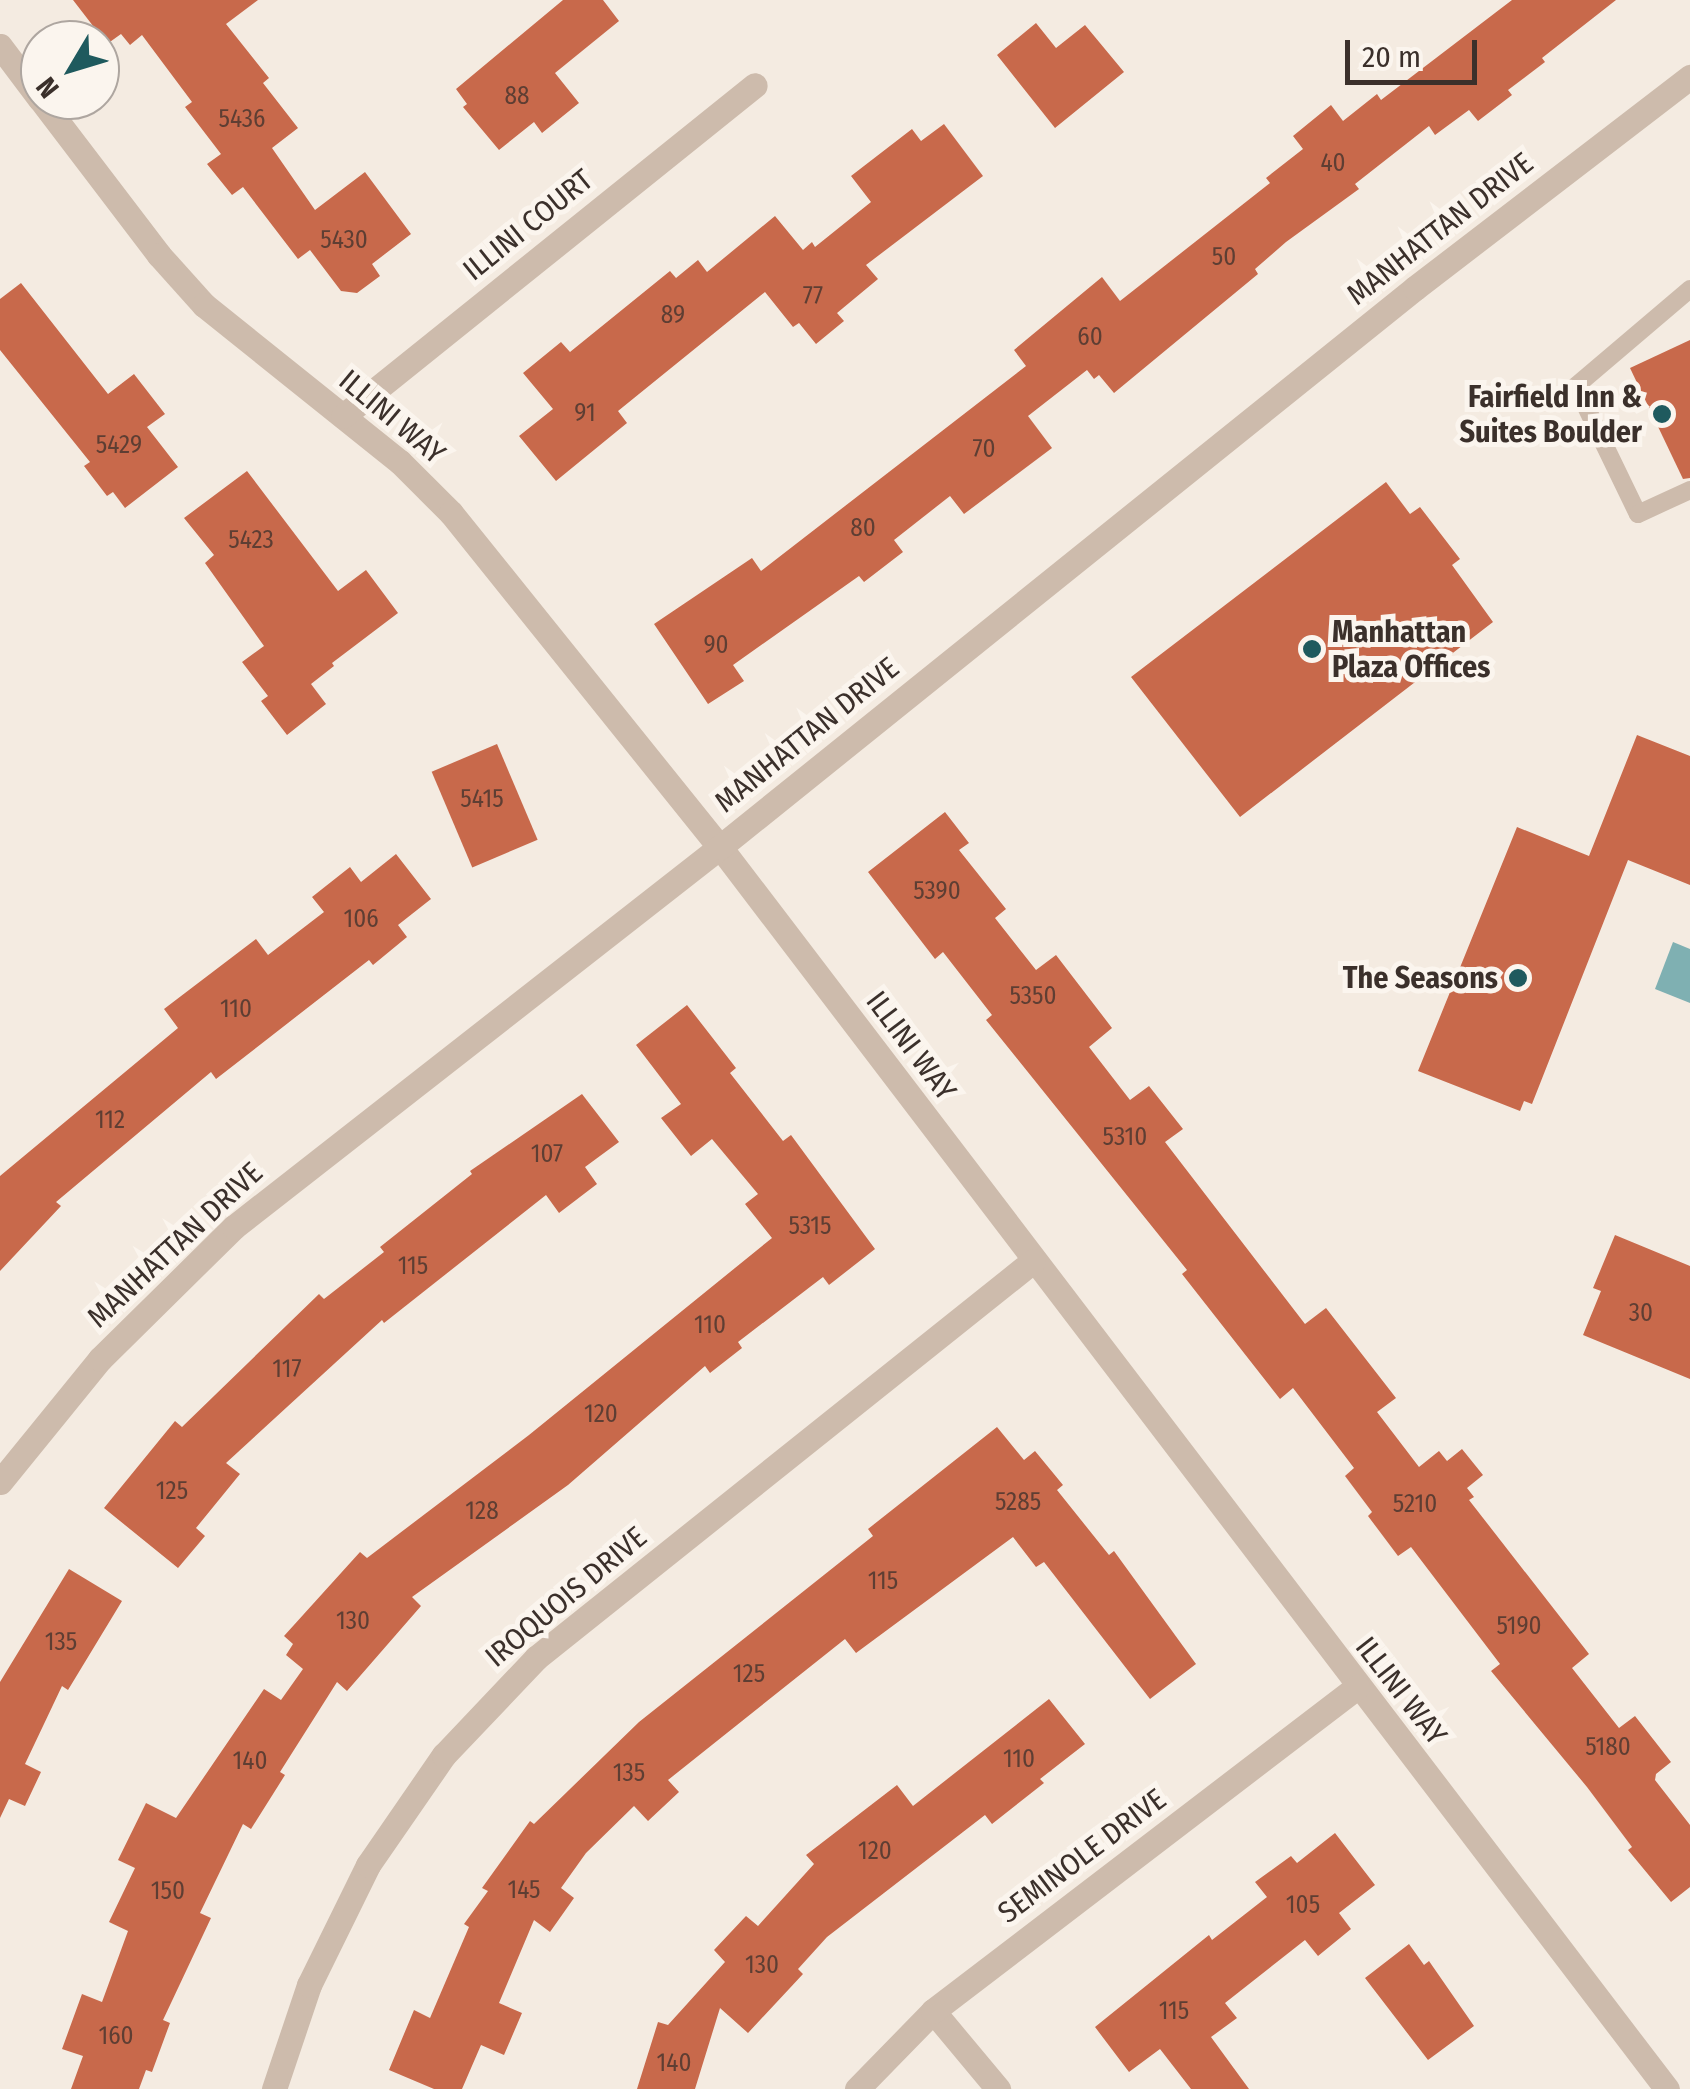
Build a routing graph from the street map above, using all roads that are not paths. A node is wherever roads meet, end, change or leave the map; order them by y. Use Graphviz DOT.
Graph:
graph roads {
  1 [pos="0,46"];
  2 [pos="20,72"];
  3 [pos="1690,77"];
  4 [pos="755,85"];
  5 [pos="57,120"];
  6 [pos="1690,289"];
  7 [pos="343,416"];
  8 [pos="1690,490"];
  9 [pos="720,847"];
  10 [pos="1033,1261"];
  11 [pos="0,1482"];
  12 [pos="1357,1687"];
  13 [pos="932,2010"];
  14 [pos="274,2089"];
  15 [pos="857,2089"];
  16 [pos="998,2089"];
  17 [pos="1667,2089"];
  1 -- 2 [label="street, ILLINI WAY"];
  3 -- 9 [label="street, MANHATTAN DRIVE"];
  4 -- 7 [label="street, ILLINI COURT"];
  5 -- 7 [label="street, ILLINI WAY"];
  6 -- 8 [label="lane"];
  7 -- 9 [label="street, ILLINI WAY"];
  9 -- 10 [label="street, ILLINI WAY"];
  9 -- 11 [label="street, MANHATTAN DRIVE"];
  10 -- 12 [label="street, ILLINI WAY"];
  10 -- 14 [label="street, IROQUOIS DRIVE"];
  12 -- 13 [label="street, SEMINOLE DRIVE"];
  12 -- 17 [label="street, ILLINI WAY"];
  13 -- 15 [label="street, SEMINOLE DRIVE"];
  13 -- 16 [label="street"];
}
